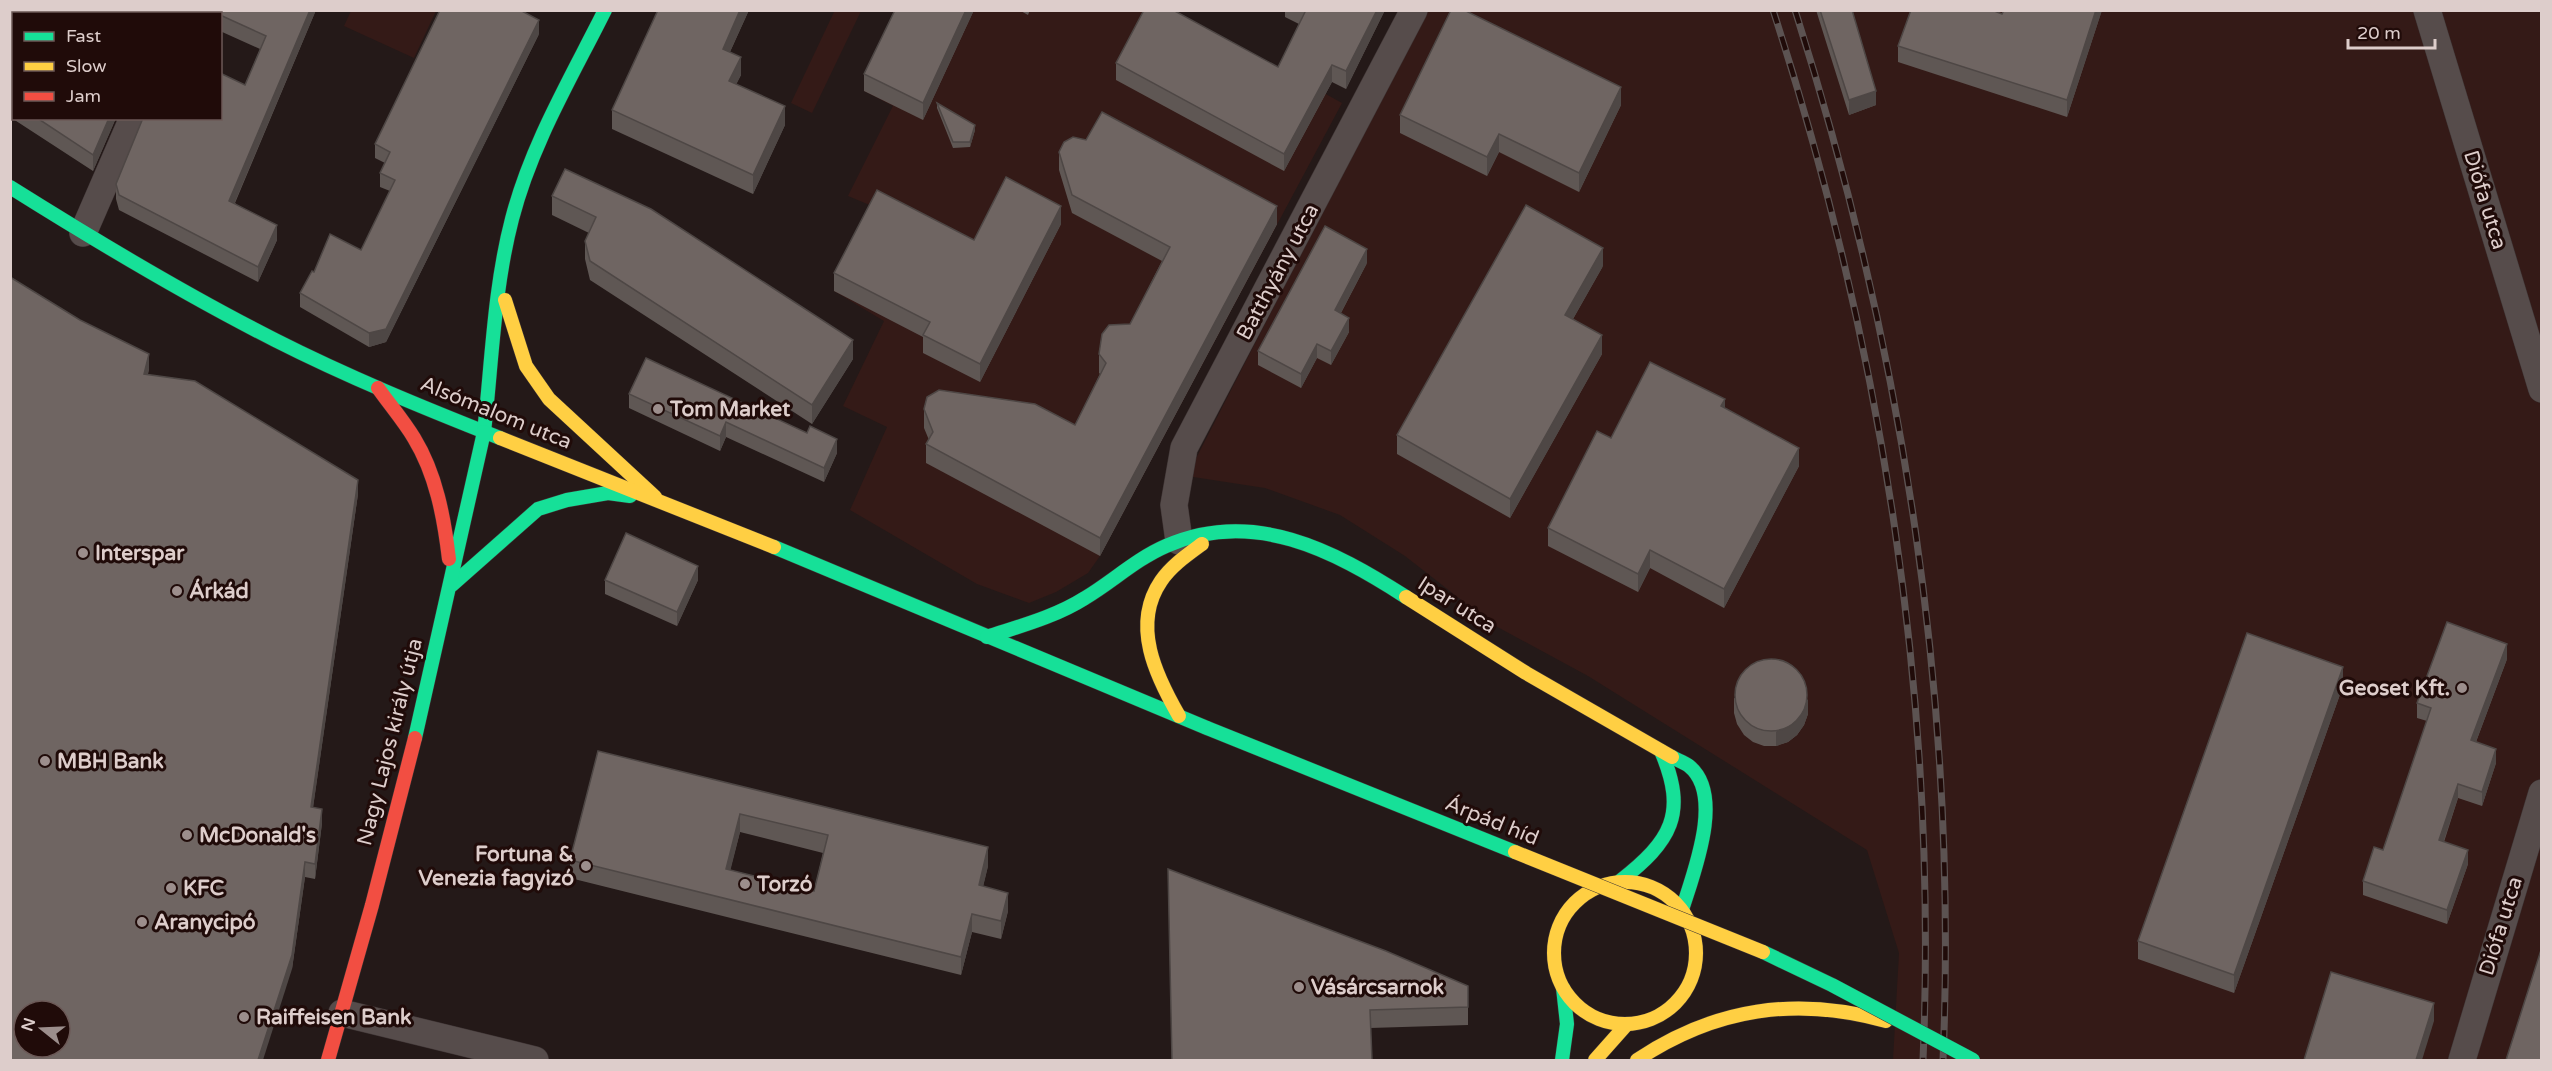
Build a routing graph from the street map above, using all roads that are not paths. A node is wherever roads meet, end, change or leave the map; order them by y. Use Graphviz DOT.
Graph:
graph roads {
  1 [pos="605,10"];
  2 [pos="1414,10"];
  3 [pos="2425,16"];
  4 [pos="133,120"];
  5 [pos="10,187"];
  6 [pos="83,233"];
  7 [pos="500,280"];
  8 [pos="378,388"];
  9 [pos="2541,389"];
  10 [pos="484,432"];
  11 [pos="656,498"];
  12 [pos="1219,534"];
  13 [pos="1179,542"];
  14 [pos="452,585"];
  15 [pos="987,637"];
  16 [pos="1179,716"];
  17 [pos="1661,751"];
  18 [pos="2541,793"];
  19 [pos="1620,881"];
  20 [pos="1682,910"];
  21 [pos="1563,988"];
  22 [pos="342,1013"];
  23 [pos="1627,1024"];
  24 [pos="1907,1026"];
  25 [pos="328,1060"];
  26 [pos="536,1060"];
  27 [pos="1562,1060"];
  28 [pos="1595,1060"];
  29 [pos="1637,1060"];
  30 [pos="1973,1060"];
  31 [pos="2462,1060"];
  1 -- 7 [label="main road, Nagy Lajos király útja"];
  2 -- 13 [label="street, Batthyány utca"];
  3 -- 9 [label="street, Diófa utca"];
  4 -- 6 [label="street"];
  5 -- 6 [label="main road, Alsómalom utca"];
  6 -- 8 [label="main road, Alsómalom utca"];
  7 -- 10 [label="main road, Nagy Lajos király útja"];
  7 -- 11 [label="main road"];
  8 -- 10 [label="main road, Alsómalom utca"];
  8 -- 14 [label="main road"];
  10 -- 11 [label="main road, Alsómalom utca"];
  10 -- 14 [label="main road, Nagy Lajos király útja"];
  11 -- 14 [label="main road"];
  11 -- 15 [label="main road, Alsómalom utca"];
  12 -- 13 [label="main road, Ipar utca"];
  12 -- 16 [label="main road"];
  12 -- 17 [label="main road, Ipar utca"];
  13 -- 15 [label="main road, Ipar utca"];
  14 -- 22 [label="main road, Nagy Lajos király útja"];
  15 -- 16 [label="main road, Árpád híd"];
  16 -- 24 [label="main road, Árpád híd, bridge"];
  17 -- 19 [label="main road"];
  17 -- 20 [label="main road, Ipar utca"];
  18 -- 31 [label="street, Diófa utca"];
  19 -- 20 [label="main road"];
  19 -- 21 [label="main road"];
  20 -- 23 [label="main road"];
  21 -- 23 [label="main road"];
  21 -- 27 [label="main road"];
  22 -- 25 [label="main road, Nagy Lajos király útja"];
  22 -- 26 [label="street"];
  23 -- 28 [label="main road"];
  24 -- 29 [label="main road"];
  24 -- 30 [label="main road, Árpád híd, bridge"];
}
